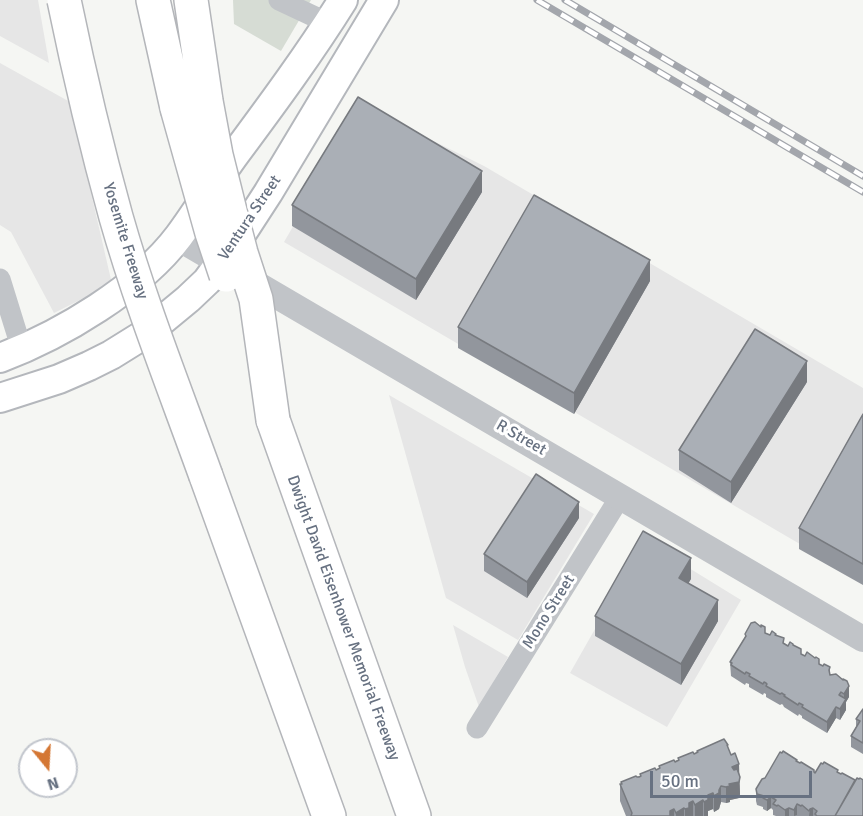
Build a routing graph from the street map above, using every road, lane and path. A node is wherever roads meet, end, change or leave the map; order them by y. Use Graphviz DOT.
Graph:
graph roads {
  1 [pos="64,0"];
  2 [pos="153,0"];
  3 [pos="191,0"];
  4 [pos="279,0"];
  5 [pos="384,0"];
  6 [pos="335,12"];
  7 [pos="178,238"];
  8 [pos="220,263"];
  9 [pos="0,279"];
  10 [pos="11,354"];
  11 [pos="0,398"];
  12 [pos="278,435"];
  13 [pos="621,497"];
  14 [pos="863,639"];
  15 [pos="477,728"];
  16 [pos="329,816"];
  17 [pos="414,816"];
  1 -- 16 [label="highway, Yosemite Freeway, bridge"];
  2 -- 12 [label="highway, bridge"];
  3 -- 12 [label="highway, bridge"];
  4 -- 6 [label="street"];
  5 -- 8 [label="main road, Ventura Street"];
  6 -- 7 [label="main road"];
  7 -- 8 [label="street, R Street"];
  7 -- 10 [label="main road"];
  8 -- 11 [label="main road, Ventura Street"];
  8 -- 13 [label="street, R Street"];
  9 -- 10 [label="street"];
  12 -- 17 [label="highway, Dwight David Eisenhower Memorial Freeway"];
  13 -- 14 [label="street, R Street"];
  13 -- 15 [label="street, Mono Street"];
}
